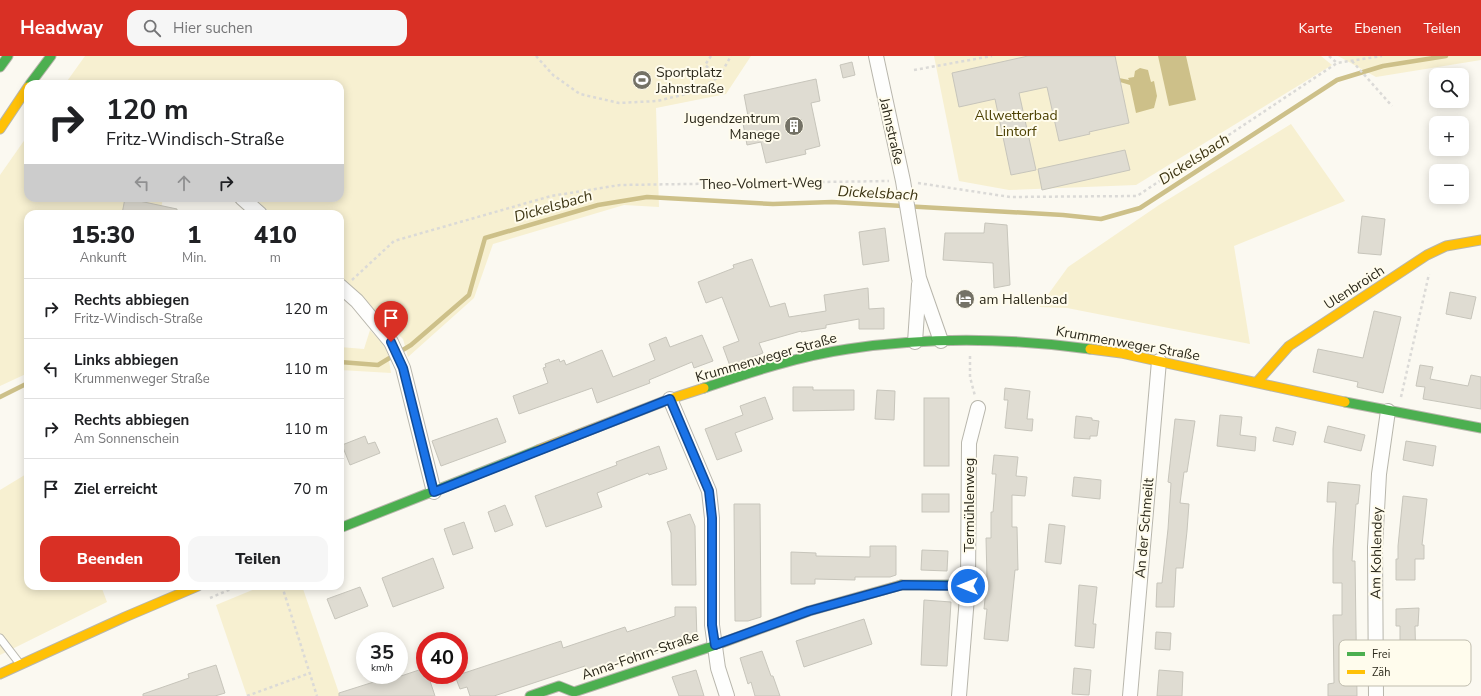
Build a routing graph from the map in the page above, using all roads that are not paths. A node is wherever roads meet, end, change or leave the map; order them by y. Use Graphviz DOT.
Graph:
graph roads {
  1 [pos="8,56"];
  2 [pos="51,56"];
  3 [pos="876,56"];
  4 [pos="0,67"];
  5 [pos="33,80"];
  6 [pos="24,93"];
  7 [pos="0,129"];
  8 [pos="246,202"];
  9 [pos="253,210"];
  10 [pos="1481,240"];
  11 [pos="919,278"];
  12 [pos="344,290"];
  13 [pos="941,341"];
  14 [pos="915,342"];
  15 [pos="1159,361"];
  16 [pos="1257,382"];
  17 [pos="670,399"];
  18 [pos="978,408"];
  19 [pos="1393,412"];
  20 [pos="1481,428"];
  21 [pos="434,492"];
  22 [pos="344,526"];
  23 [pos="968,586"];
  24 [pos="188,590"];
  25 [pos="0,638"];
  26 [pos="1376,640"];
  27 [pos="715,645"];
  28 [pos="21,664"];
  29 [pos="0,674"];
  30 [pos="1376,686"];
  31 [pos="575,694"];
  32 [pos="530,696"];
  33 [pos="728,696"];
  34 [pos="959,696"];
  35 [pos="1130,696"];
  36 [pos="1376,696"];
  1 -- 4 [label="main road"];
  2 -- 5 [label="main road"];
  3 -- 11 [label="street, Jahnstraße"];
  6 -- 7 [label="main road"];
  8 -- 9 [label="street"];
  10 -- 16 [label="main road, Ulenbroich"];
  11 -- 13 [label="street, Jahnstraße"];
  11 -- 14 [label="street, Jahnstraße"];
  12 -- 21 [label="street"];
  13 -- 14 [label="main road, Krummenweger Straße"];
  13 -- 15 [label="main road, Krummenweger Straße"];
  14 -- 17 [label="main road, Krummenweger Straße"];
  15 -- 16 [label="main road, Krummenweger Straße"];
  15 -- 35 [label="street, An der Schmeilt"];
  16 -- 19 [label="main road, Krummenweger Straße"];
  17 -- 21 [label="main road, Krummenweger Straße"];
  17 -- 27 [label="street"];
  18 -- 23 [label="street, Termühlenweg"];
  19 -- 20 [label="main road, Krummenweger Straße"];
  19 -- 26 [label="street, Am Kohlendey"];
  21 -- 22 [label="main road, Krummenweger Straße"];
  23 -- 27 [label="main road, Anna-Fohrn-Straße"];
  23 -- 34 [label="street, Termühlenweg"];
  24 -- 28 [label="main road"];
  25 -- 28 [label="lane"];
  27 -- 31 [label="main road, Anna-Fohrn-Straße"];
  27 -- 33 [label="street"];
  28 -- 29 [label="main road"];
  30 -- 36 [label="street, Am Kohlendey"];
  31 -- 32 [label="main road, Anna-Fohrn-Straße"];
}
